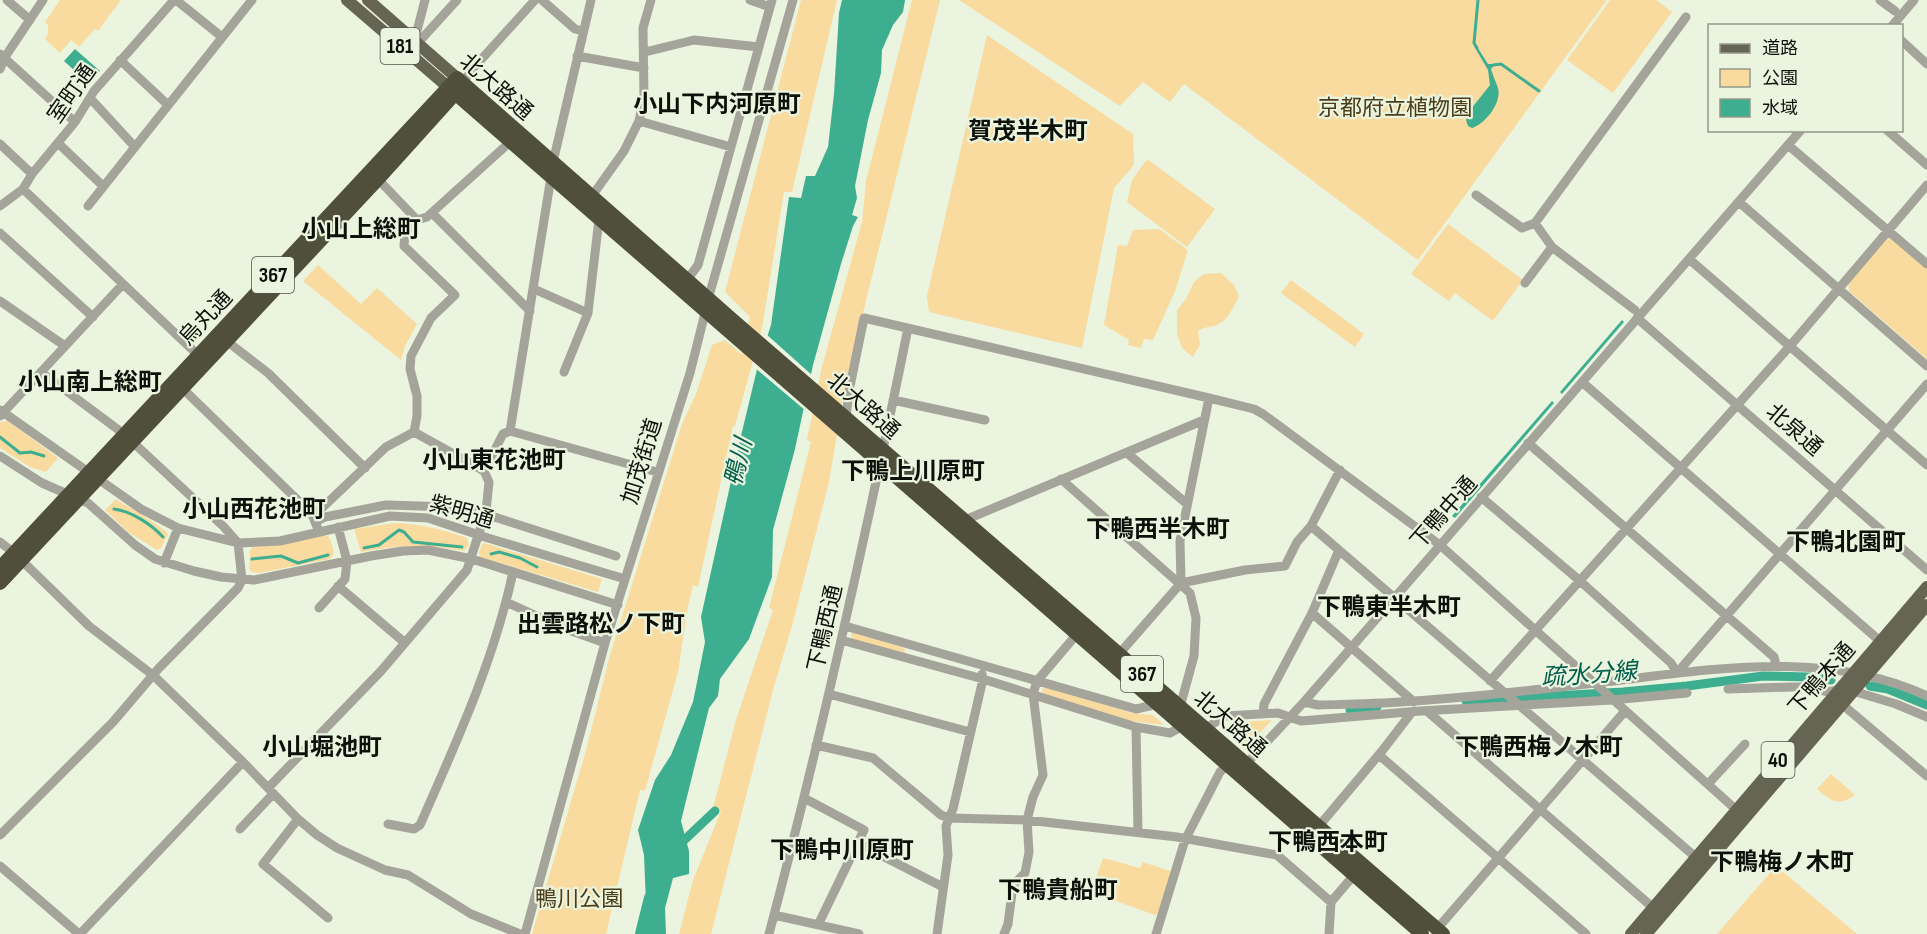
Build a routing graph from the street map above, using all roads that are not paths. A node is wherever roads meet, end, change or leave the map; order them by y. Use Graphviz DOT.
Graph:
graph roads {
  1 [pos="7,0"];
  2 [pos="43,0"];
  3 [pos="175,0"];
  4 [pos="252,0"];
  5 [pos="347,0"];
  6 [pos="368,0"];
  7 [pos="425,0"];
  8 [pos="457,0"];
  9 [pos="535,0"];
  10 [pos="542,0"];
  11 [pos="591,0"];
  12 [pos="651,0"];
  13 [pos="750,0"];
  14 [pos="793,0"];
  15 [pos="1880,0"];
  16 [pos="1914,0"];
  17 [pos="771,3"];
  18 [pos="1895,11"];
  19 [pos="1686,17"];
  20 [pos="30,20"];
  21 [pos="1894,24"];
  22 [pos="583,31"];
  23 [pos="222,37"];
  24 [pos="417,38"];
  25 [pos="1903,42"];
  26 [pos="759,47"];
  27 [pos="645,52"];
  28 [pos="3,55"];
  29 [pos="577,56"];
  30 [pos="120,60"];
  31 [pos="1927,64"];
  32 [pos="644,68"];
  33 [pos="0,69"];
  34 [pos="458,83"];
  35 [pos="90,98"];
  36 [pos="168,105"];
  37 [pos="639,121"];
  38 [pos="75,122"];
  39 [pos="1799,132"];
  40 [pos="1889,132"];
  41 [pos="510,142"];
  42 [pos="0,144"];
  43 [pos="59,144"];
  44 [pos="1788,145"];
  45 [pos="135,147"];
  46 [pos="731,147"];
  47 [pos="553,162"];
  48 [pos="1927,165"];
  49 [pos="32,174"];
  50 [pos="374,175"];
  51 [pos="551,177"];
  52 [pos="103,186"];
  53 [pos="1927,186"];
  54 [pos="23,189"];
  55 [pos="1476,195"];
  56 [pos="592,196"];
  57 [pos="1739,202"];
  58 [pos="0,206"];
  59 [pos="88,206"];
  60 [pos="432,213"];
  61 [pos="599,219"];
  62 [pos="417,220"];
  63 [pos="1535,223"];
  64 [pos="1888,231"];
  65 [pos="0,233"];
  66 [pos="1552,247"];
  67 [pos="1689,259"];
  68 [pos="1927,264"];
  69 [pos="687,280"];
  70 [pos="1525,283"];
  71 [pos="123,284"];
  72 [pos="534,289"];
  73 [pos="1839,290"];
  74 [pos="0,301"];
  75 [pos="708,306"];
  76 [pos="530,311"];
  77 [pos="588,313"];
  78 [pos="1636,314"];
  79 [pos="93,316"];
  80 [pos="908,328"];
  81 [pos="221,337"];
  82 [pos="65,346"];
  83 [pos="1790,346"];
  84 [pos="198,355"];
  85 [pos="1927,366"];
  86 [pos="41,372"];
  87 [pos="564,372"];
  88 [pos="1582,382"];
  89 [pos="178,384"];
  90 [pos="1927,384"];
  91 [pos="1209,398"];
  92 [pos="893,400"];
  93 [pos="1737,405"];
  94 [pos="1,413"];
  95 [pos="843,420"];
  96 [pos="985,420"];
  97 [pos="1204,420"];
  98 [pos="1887,430"];
  99 [pos="510,431"];
  100 [pos="414,432"];
  101 [pos="128,438"];
  102 [pos="1528,443"];
  103 [pos="1127,453"];
  104 [pos="0,456"];
  105 [pos="882,457"];
  106 [pos="1927,465"];
  107 [pos="1681,467"];
  108 [pos="364,468"];
  109 [pos="1340,470"];
  110 [pos="484,471"];
  111 [pos="657,472"];
  112 [pos="93,476"];
  113 [pos="1061,479"];
  114 [pos="1835,490"];
  115 [pos="74,497"];
  116 [pos="1481,497"];
  117 [pos="1187,504"];
  118 [pos="485,514"];
  119 [pos="313,518"];
  120 [pos="965,520"];
  121 [pos="1311,526"];
  122 [pos="338,527"];
  123 [pos="178,528"];
  124 [pos="1626,528"];
  125 [pos="319,532"];
  126 [pos="478,535"];
  127 [pos="0,542"];
  128 [pos="238,543"];
  129 [pos="1440,545"];
  130 [pos="1339,550"];
  131 [pos="1780,554"];
  132 [pos="18,556"];
  133 [pos="616,556"];
  134 [pos="472,559"];
  135 [pos="347,561"];
  136 [pos="164,562"];
  137 [pos="0,568"];
  138 [pos="1927,570"];
  139 [pos="513,572"];
  140 [pos="625,579"];
  141 [pos="242,580"];
  142 [pos="1580,580"];
  143 [pos="0,583"];
  144 [pos="1180,583"];
  145 [pos="338,586"];
  146 [pos="1927,587"];
  147 [pos="1394,598"];
  148 [pos="506,602"];
  149 [pos="618,605"];
  150 [pos="1927,605"];
  151 [pos="319,608"];
  152 [pos="1312,613"];
  153 [pos="1726,615"];
  154 [pos="845,626"];
  155 [pos="1535,630"];
  156 [pos="1077,634"];
  157 [pos="841,640"];
  158 [pos="1880,641"];
  159 [pos="404,642"];
  160 [pos="605,643"];
  161 [pos="1351,646"];
  162 [pos="1119,654"];
  163 [pos="981,665"];
  164 [pos="1776,665"];
  165 [pos="1677,673"];
  166 [pos="1852,674"];
  167 [pos="1867,675"];
  168 [pos="154,676"];
  169 [pos="983,679"];
  170 [pos="1036,681"];
  171 [pos="1490,681"];
  172 [pos="1594,683"];
  173 [pos="1728,689"];
  174 [pos="1852,691"];
  175 [pos="1502,692"];
  176 [pos="1687,693"];
  177 [pos="829,694"];
  178 [pos="1033,694"];
  179 [pos="1835,696"];
  180 [pos="1927,696"];
  181 [pos="1612,700"];
  182 [pos="1414,701"];
  183 [pos="1304,702"];
  184 [pos="1158,704"];
  185 [pos="1518,706"];
  186 [pos="1180,707"];
  187 [pos="1420,711"];
  188 [pos="1625,711"];
  189 [pos="1263,714"];
  190 [pos="1290,716"];
  191 [pos="1927,717"];
  192 [pos="1184,726"];
  193 [pos="1136,728"];
  194 [pos="1205,729"];
  195 [pos="970,732"];
  196 [pos="1745,744"];
  197 [pos="816,745"];
  198 [pos="1379,754"];
  199 [pos="1582,761"];
  200 [pos="243,762"];
  201 [pos="1246,764"];
  202 [pos="1227,765"];
  203 [pos="1927,776"];
  204 [pos="1708,784"];
  205 [pos="270,791"];
  206 [pos="804,798"];
  207 [pos="1540,810"];
  208 [pos="1741,813"];
  209 [pos="948,818"];
  210 [pos="298,819"];
  211 [pos="1027,820"];
  212 [pos="388,824"];
  213 [pos="1319,826"];
  214 [pos="240,829"];
  215 [pos="1138,832"];
  216 [pos="0,835"];
  217 [pos="1185,840"];
  218 [pos="857,843"];
  219 [pos="1499,858"];
  220 [pos="1701,861"];
  221 [pos="0,866"];
  222 [pos="1354,875"];
  223 [pos="943,887"];
  224 [pos="1331,902"];
  225 [pos="1658,912"];
  226 [pos="774,915"];
  227 [pos="328,918"];
  228 [pos="818,925"];
  229 [pos="1329,931"];
  230 [pos="1440,932"];
  231 [pos="80,934"];
  232 [pos="520,934"];
  233 [pos="525,934"];
  234 [pos="769,934"];
  235 [pos="859,934"];
  236 [pos="938,934"];
  237 [pos="1004,934"];
  238 [pos="1156,934"];
  239 [pos="1337,934"];
  240 [pos="1422,934"];
  241 [pos="1586,934"];
  242 [pos="1631,934"];
  243 [pos="1646,934"];
  1 -- 20 [label="street"];
  2 -- 20 [label="street"];
  3 -- 23 [label="street"];
  3 -- 30 [label="street, 室町通"];
  4 -- 23 [label="street"];
  5 -- 34 [label="main road, 北大路通 / 181"];
  6 -- 24 [label="main road, 北大路通 / 181"];
  7 -- 24 [label="street"];
  8 -- 24 [label="street"];
  9 -- 34 [label="street, 烏丸通"];
  10 -- 22 [label="street"];
  11 -- 22 [label="street"];
  12 -- 27 [label="street"];
  13 -- 17 [label="street"];
  14 -- 75 [label="street, 加茂街道"];
  15 -- 18 [label="street"];
  16 -- 21 [label="street"];
  17 -- 26 [label="street"];
  19 -- 63 [label="street"];
  20 -- 28 [label="street"];
  22 -- 29 [label="street"];
  23 -- 36 [label="street"];
  24 -- 34 [label="main road, 北大路通 / 181"];
  25 -- 31 [label="street"];
  26 -- 27 [label="street"];
  26 -- 46 [label="street"];
  27 -- 32 [label="street"];
  28 -- 33 [label="street"];
  28 -- 38 [label="street"];
  29 -- 32 [label="street"];
  29 -- 47 [label="street"];
  30 -- 35 [label="street, 室町通"];
  30 -- 36 [label="street"];
  32 -- 37 [label="street"];
  34 -- 41 [label="highway, 北大路通 / 367"];
  34 -- 47 [label="highway, 北大路通 / 367"];
  34 -- 50 [label="highway, 烏丸通 / 367"];
  35 -- 38 [label="street, 室町通"];
  35 -- 45 [label="street"];
  36 -- 45 [label="street"];
  37 -- 46 [label="street"];
  37 -- 56 [label="street"];
  38 -- 43 [label="street, 室町通"];
  39 -- 44 [label="street, 下鴨中通"];
  40 -- 48 [label="street"];
  41 -- 51 [label="highway, 北大路通 / 367"];
  41 -- 60 [label="street"];
  42 -- 49 [label="street"];
  43 -- 49 [label="street, 室町通"];
  43 -- 52 [label="street"];
  44 -- 57 [label="street, 下鴨中通"];
  44 -- 64 [label="street"];
  45 -- 52 [label="street"];
  46 -- 69 [label="street"];
  47 -- 56 [label="highway, 北大路通 / 367"];
  49 -- 54 [label="street, 室町通"];
  50 -- 62 [label="street"];
  50 -- 81 [label="highway, 烏丸通 / 367"];
  51 -- 61 [label="highway, 北大路通 / 367"];
  51 -- 72 [label="street"];
  52 -- 59 [label="street"];
  53 -- 64 [label="street"];
  54 -- 58 [label="street, 室町通"];
  54 -- 71 [label="street"];
  55 -- 63 [label="street"];
  56 -- 69 [label="highway, 北大路通 / 367"];
  57 -- 67 [label="street, 下鴨中通"];
  57 -- 73 [label="street"];
  60 -- 62 [label="street"];
  60 -- 76 [label="street"];
  61 -- 75 [label="highway, 北大路通 / 367"];
  61 -- 77 [label="street"];
  62 -- 100 [label="street"];
  63 -- 66 [label="street, 北泉通"];
  64 -- 68 [label="street"];
  64 -- 73 [label="street"];
  65 -- 79 [label="street"];
  66 -- 70 [label="street"];
  66 -- 78 [label="street, 北泉通"];
  67 -- 78 [label="street, 下鴨中通"];
  67 -- 83 [label="street"];
  69 -- 75 [label="highway, 北大路通 / 367"];
  71 -- 79 [label="street"];
  71 -- 84 [label="street"];
  72 -- 76 [label="street"];
  72 -- 77 [label="street"];
  73 -- 83 [label="street"];
  73 -- 85 [label="street"];
  74 -- 82 [label="street"];
  75 -- 95 [label="highway, 北大路通 / 367"];
  75 -- 111 [label="street, 加茂街道"];
  76 -- 99 [label="street"];
  77 -- 87 [label="street"];
  78 -- 88 [label="street, 下鴨中通"];
  78 -- 93 [label="street, 北泉通"];
  79 -- 82 [label="street"];
  80 -- 91 [label="street"];
  80 -- 92 [label="street, 下鴨西通"];
  80 -- 95 [label="street"];
  81 -- 84 [label="highway, 烏丸通 / 367"];
  81 -- 89 [label="highway, 烏丸通 / 367"];
  81 -- 108 [label="street"];
  82 -- 86 [label="street"];
  83 -- 93 [label="street"];
  83 -- 98 [label="street"];
  84 -- 89 [label="highway, 烏丸通 / 367"];
  86 -- 94 [label="street"];
  86 -- 101 [label="street"];
  88 -- 102 [label="street, 下鴨中通"];
  88 -- 107 [label="street"];
  89 -- 101 [label="highway, 烏丸通 / 367"];
  89 -- 119 [label="street"];
  90 -- 98 [label="street"];
  91 -- 97 [label="street"];
  91 -- 109 [label="street"];
  92 -- 96 [label="street"];
  92 -- 105 [label="street, 下鴨西通"];
  93 -- 107 [label="street"];
  93 -- 114 [label="street, 北泉通"];
  94 -- 112 [label="street, 紫明通"];
  95 -- 105 [label="highway, 北大路通 / 367"];
  97 -- 103 [label="street"];
  97 -- 117 [label="street"];
  98 -- 106 [label="street"];
  98 -- 114 [label="street"];
  99 -- 110 [label="street"];
  99 -- 111 [label="street"];
  100 -- 108 [label="street"];
  100 -- 110 [label="street"];
  101 -- 112 [label="highway, 烏丸通 / 367"];
  101 -- 128 [label="street"];
  102 -- 116 [label="street, 下鴨中通"];
  102 -- 124 [label="street"];
  103 -- 113 [label="street"];
  103 -- 117 [label="street"];
  104 -- 115 [label="street, 紫明通"];
  105 -- 120 [label="highway, 北大路通 / 367"];
  105 -- 154 [label="street, 下鴨西通"];
  105 -- 156 [label="highway, 北大路通 / 367"];
  107 -- 124 [label="street"];
  107 -- 131 [label="street"];
  108 -- 119 [label="street"];
  109 -- 121 [label="street"];
  109 -- 129 [label="street"];
  110 -- 118 [label="street"];
  111 -- 140 [label="street, 加茂街道"];
  112 -- 115 [label="highway, 烏丸通 / 367"];
  112 -- 123 [label="street, 紫明通"];
  113 -- 120 [label="street"];
  113 -- 144 [label="street"];
  114 -- 131 [label="street"];
  114 -- 138 [label="street, 北泉通"];
  115 -- 132 [label="highway, 烏丸通 / 367"];
  115 -- 136 [label="street, 紫明通"];
  116 -- 129 [label="street, 下鴨中通"];
  116 -- 142 [label="street"];
  117 -- 144 [label="street"];
  118 -- 119 [label="street"];
  118 -- 126 [label="street"];
  118 -- 133 [label="street"];
  119 -- 125 [label="street"];
  120 -- 162 [label="highway, 北大路通 / 367"];
  121 -- 130 [label="street"];
  121 -- 144 [label="street"];
  122 -- 125 [label="street, 紫明通"];
  122 -- 126 [label="street, 紫明通"];
  122 -- 135 [label="street"];
  123 -- 128 [label="street, 紫明通"];
  123 -- 136 [label="street"];
  124 -- 142 [label="street"];
  124 -- 153 [label="street"];
  125 -- 128 [label="street, 紫明通"];
  126 -- 134 [label="street"];
  126 -- 140 [label="street, 紫明通"];
  127 -- 132 [label="street"];
  128 -- 141 [label="street"];
  129 -- 147 [label="street, 下鴨中通"];
  129 -- 155 [label="street"];
  130 -- 147 [label="street"];
  130 -- 152 [label="street"];
  131 -- 153 [label="street"];
  131 -- 158 [label="street"];
  132 -- 137 [label="highway, 烏丸通 / 367"];
  132 -- 143 [label="highway, 烏丸通 / 367"];
  132 -- 168 [label="street"];
  134 -- 135 [label="street, 紫明通"];
  134 -- 139 [label="street, 紫明通"];
  134 -- 159 [label="street"];
  135 -- 141 [label="street, 紫明通"];
  135 -- 145 [label="street"];
  136 -- 141 [label="street, 紫明通"];
  139 -- 148 [label="street"];
  139 -- 149 [label="street, 紫明通"];
  140 -- 149 [label="street, 加茂街道"];
  141 -- 168 [label="street"];
  142 -- 155 [label="street"];
  142 -- 165 [label="street"];
  144 -- 162 [label="street"];
  144 -- 186 [label="street"];
  145 -- 151 [label="street"];
  145 -- 159 [label="street"];
  146 -- 158 [label="main road, 下鴨本通 / 40"];
  147 -- 161 [label="street, 下鴨中通"];
  147 -- 171 [label="street"];
  148 -- 160 [label="street"];
  148 -- 212 [label="street"];
  149 -- 160 [label="street, 加茂街道"];
  150 -- 167 [label="main road, 下鴨本通 / 40"];
  152 -- 161 [label="street"];
  152 -- 189 [label="street"];
  153 -- 164 [label="street"];
  153 -- 165 [label="street"];
  154 -- 157 [label="street, 下鴨西通"];
  154 -- 163 [label="street"];
  155 -- 171 [label="street"];
  155 -- 172 [label="street"];
  156 -- 170 [label="street"];
  156 -- 184 [label="highway, 北大路通 / 367"];
  157 -- 169 [label="street"];
  157 -- 177 [label="street, 下鴨西通"];
  158 -- 166 [label="main road, 下鴨本通 / 40"];
  159 -- 205 [label="street"];
  160 -- 233 [label="street, 加茂街道"];
  161 -- 182 [label="street"];
  161 -- 183 [label="street, 下鴨中通"];
  162 -- 186 [label="highway, 北大路通 / 367"];
  163 -- 169 [label="street"];
  163 -- 170 [label="street"];
  164 -- 165 [label="street"];
  164 -- 166 [label="street"];
  165 -- 172 [label="street"];
  166 -- 167 [label="street"];
  166 -- 179 [label="main road, 下鴨本通 / 40"];
  167 -- 174 [label="main road, 下鴨本通 / 40"];
  167 -- 180 [label="street"];
  168 -- 200 [label="street"];
  168 -- 216 [label="street"];
  169 -- 178 [label="street"];
  169 -- 195 [label="street"];
  170 -- 178 [label="street"];
  170 -- 184 [label="street"];
  171 -- 175 [label="street"];
  172 -- 175 [label="street"];
  172 -- 181 [label="street"];
  173 -- 179 [label="street"];
  174 -- 179 [label="main road, 下鴨本通 / 40"];
  174 -- 191 [label="street"];
  175 -- 182 [label="street"];
  175 -- 185 [label="street"];
  176 -- 181 [label="street"];
  177 -- 195 [label="street"];
  177 -- 197 [label="street, 下鴨西通"];
  178 -- 193 [label="street"];
  178 -- 211 [label="street"];
  179 -- 203 [label="street"];
  179 -- 208 [label="main road, 下鴨本通 / 40"];
  181 -- 185 [label="street"];
  181 -- 188 [label="street"];
  182 -- 183 [label="street"];
  182 -- 187 [label="street"];
  183 -- 190 [label="street, 下鴨中通"];
  184 -- 192 [label="highway, 北大路通 / 367"];
  185 -- 187 [label="street"];
  185 -- 199 [label="street"];
  186 -- 194 [label="highway, 北大路通 / 367"];
  187 -- 190 [label="street"];
  187 -- 198 [label="street"];
  187 -- 207 [label="street"];
  188 -- 199 [label="street"];
  188 -- 204 [label="street"];
  189 -- 190 [label="street"];
  189 -- 194 [label="street"];
  190 -- 201 [label="street, 下鴨中通"];
  192 -- 193 [label="street"];
  192 -- 202 [label="highway, 北大路通 / 367"];
  193 -- 215 [label="street"];
  194 -- 201 [label="highway, 北大路通 / 367"];
  195 -- 209 [label="street"];
  196 -- 204 [label="street"];
  197 -- 206 [label="street, 下鴨西通"];
  197 -- 209 [label="street"];
  198 -- 213 [label="street"];
  198 -- 219 [label="street"];
  199 -- 207 [label="street"];
  199 -- 220 [label="street"];
  200 -- 205 [label="street"];
  200 -- 231 [label="street"];
  201 -- 202 [label="street"];
  201 -- 213 [label="highway, 北大路通 / 367"];
  202 -- 217 [label="street"];
  202 -- 222 [label="highway, 北大路通 / 367"];
  204 -- 208 [label="street"];
  205 -- 210 [label="street"];
  205 -- 214 [label="street"];
  206 -- 218 [label="street"];
  206 -- 226 [label="street, 下鴨西通"];
  207 -- 219 [label="street"];
  207 -- 225 [label="street"];
  208 -- 220 [label="main road, 下鴨本通 / 40"];
  209 -- 211 [label="street"];
  209 -- 223 [label="street"];
  210 -- 227 [label="street"];
  210 -- 232 [label="street"];
  211 -- 215 [label="street"];
  211 -- 237 [label="street"];
  213 -- 230 [label="highway, 北大路通 / 367"];
  215 -- 217 [label="street"];
  217 -- 224 [label="street"];
  217 -- 238 [label="street"];
  218 -- 223 [label="street"];
  218 -- 228 [label="street"];
  219 -- 230 [label="street"];
  219 -- 241 [label="street"];
  220 -- 225 [label="main road, 下鴨本通 / 40"];
  221 -- 231 [label="street"];
  222 -- 224 [label="street"];
  222 -- 240 [label="highway, 北大路通 / 367"];
  223 -- 236 [label="street"];
  224 -- 229 [label="street"];
  225 -- 242 [label="main road, 下鴨本通 / 40"];
  225 -- 243 [label="main road, 下鴨本通 / 40"];
  226 -- 228 [label="street"];
  226 -- 234 [label="street, 下鴨西通"];
  228 -- 235 [label="street"];
  229 -- 239 [label="street"];
}
